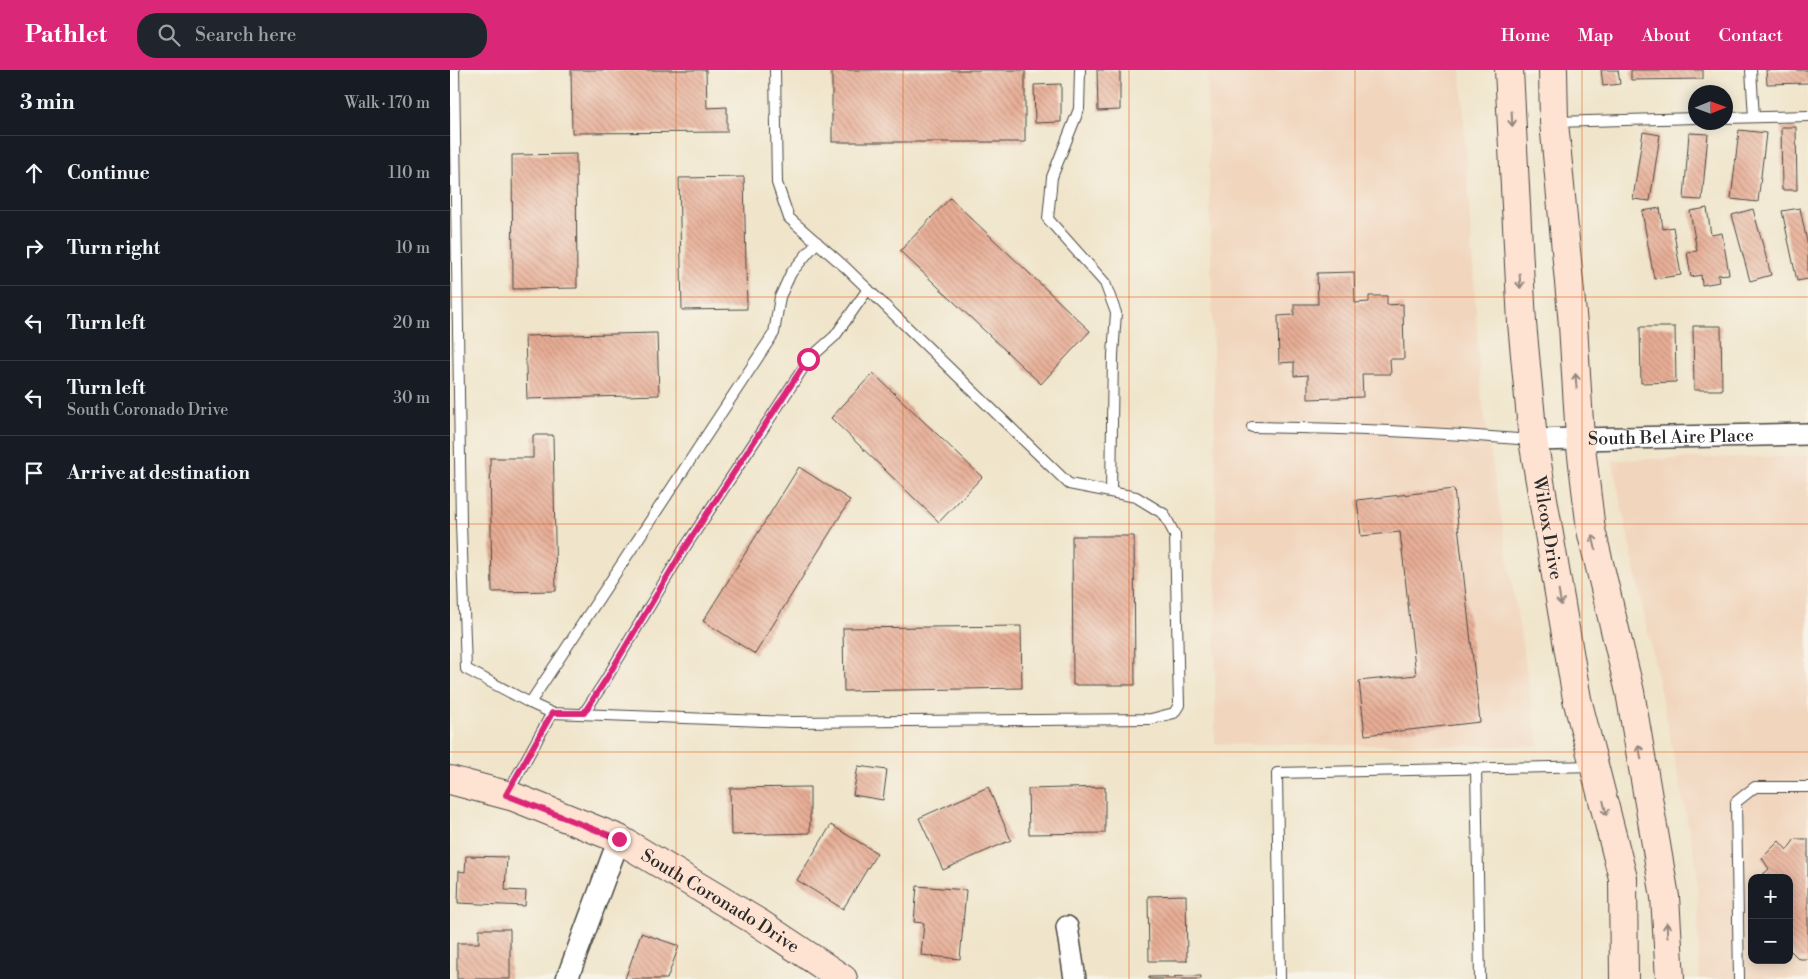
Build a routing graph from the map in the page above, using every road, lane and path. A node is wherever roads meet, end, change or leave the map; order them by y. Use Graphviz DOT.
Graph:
graph roads {
  1 [pos="454,70"];
  2 [pos="775,70"];
  3 [pos="1080,70"];
  4 [pos="1509,70"];
  5 [pos="1553,70"];
  6 [pos="1751,70"];
  7 [pos="1808,116"];
  8 [pos="1754,117"];
  9 [pos="1688,118"];
  10 [pos="1733,118"];
  11 [pos="1554,122"];
  12 [pos="817,242"];
  13 [pos="868,289"];
  14 [pos="1252,427"];
  15 [pos="1808,434"];
  16 [pos="1580,439"];
  17 [pos="1533,440"];
  18 [pos="1111,492"];
  19 [pos="530,703"];
  20 [pos="552,713"];
  21 [pos="584,713"];
  22 [pos="1595,766"];
  23 [pos="1476,768"];
  24 [pos="450,780"];
  25 [pos="1808,786"];
  26 [pos="506,795"];
  27 [pos="619,839"];
  28 [pos="1067,927"];
  29 [pos="567,979"];
  30 [pos="843,979"];
  31 [pos="1075,979"];
  32 [pos="1280,979"];
  33 [pos="1480,979"];
  34 [pos="1624,979"];
  35 [pos="1670,979"];
  36 [pos="1739,979"];
  1 -- 19 [label="lane"];
  2 -- 12 [label="lane"];
  3 -- 18 [label="lane"];
  4 -- 17 [label="street, Wilcox Drive, one-way"];
  5 -- 11 [label="street"];
  6 -- 8 [label="lane"];
  7 -- 8 [label="lane"];
  8 -- 10 [label="lane"];
  9 -- 11 [label="lane"];
  16 -- 11 [label="street, one-way"];
  12 -- 13 [label="lane"];
  12 -- 19 [label="lane"];
  13 -- 18 [label="lane"];
  13 -- 21 [label="lane"];
  14 -- 17 [label="lane"];
  15 -- 16 [label="street, South Bel Aire Place"];
  16 -- 17 [label="street, South Bel Aire Place"];
  35 -- 16 [label="street, one-way"];
  17 -- 22 [label="street, Wilcox Drive, one-way"];
  18 -- 21 [label="lane"];
  19 -- 20 [label="lane"];
  20 -- 21 [label="lane"];
  20 -- 26 [label="lane"];
  22 -- 23 [label="lane"];
  22 -- 34 [label="street, Wilcox Drive, one-way"];
  23 -- 32 [label="lane"];
  23 -- 33 [label="lane"];
  24 -- 26 [label="street, South Coronado Drive"];
  25 -- 36 [label="lane"];
  26 -- 27 [label="street, South Coronado Drive"];
  27 -- 29 [label="street"];
  27 -- 30 [label="street, South Coronado Drive"];
  28 -- 31 [label="street"];
}
